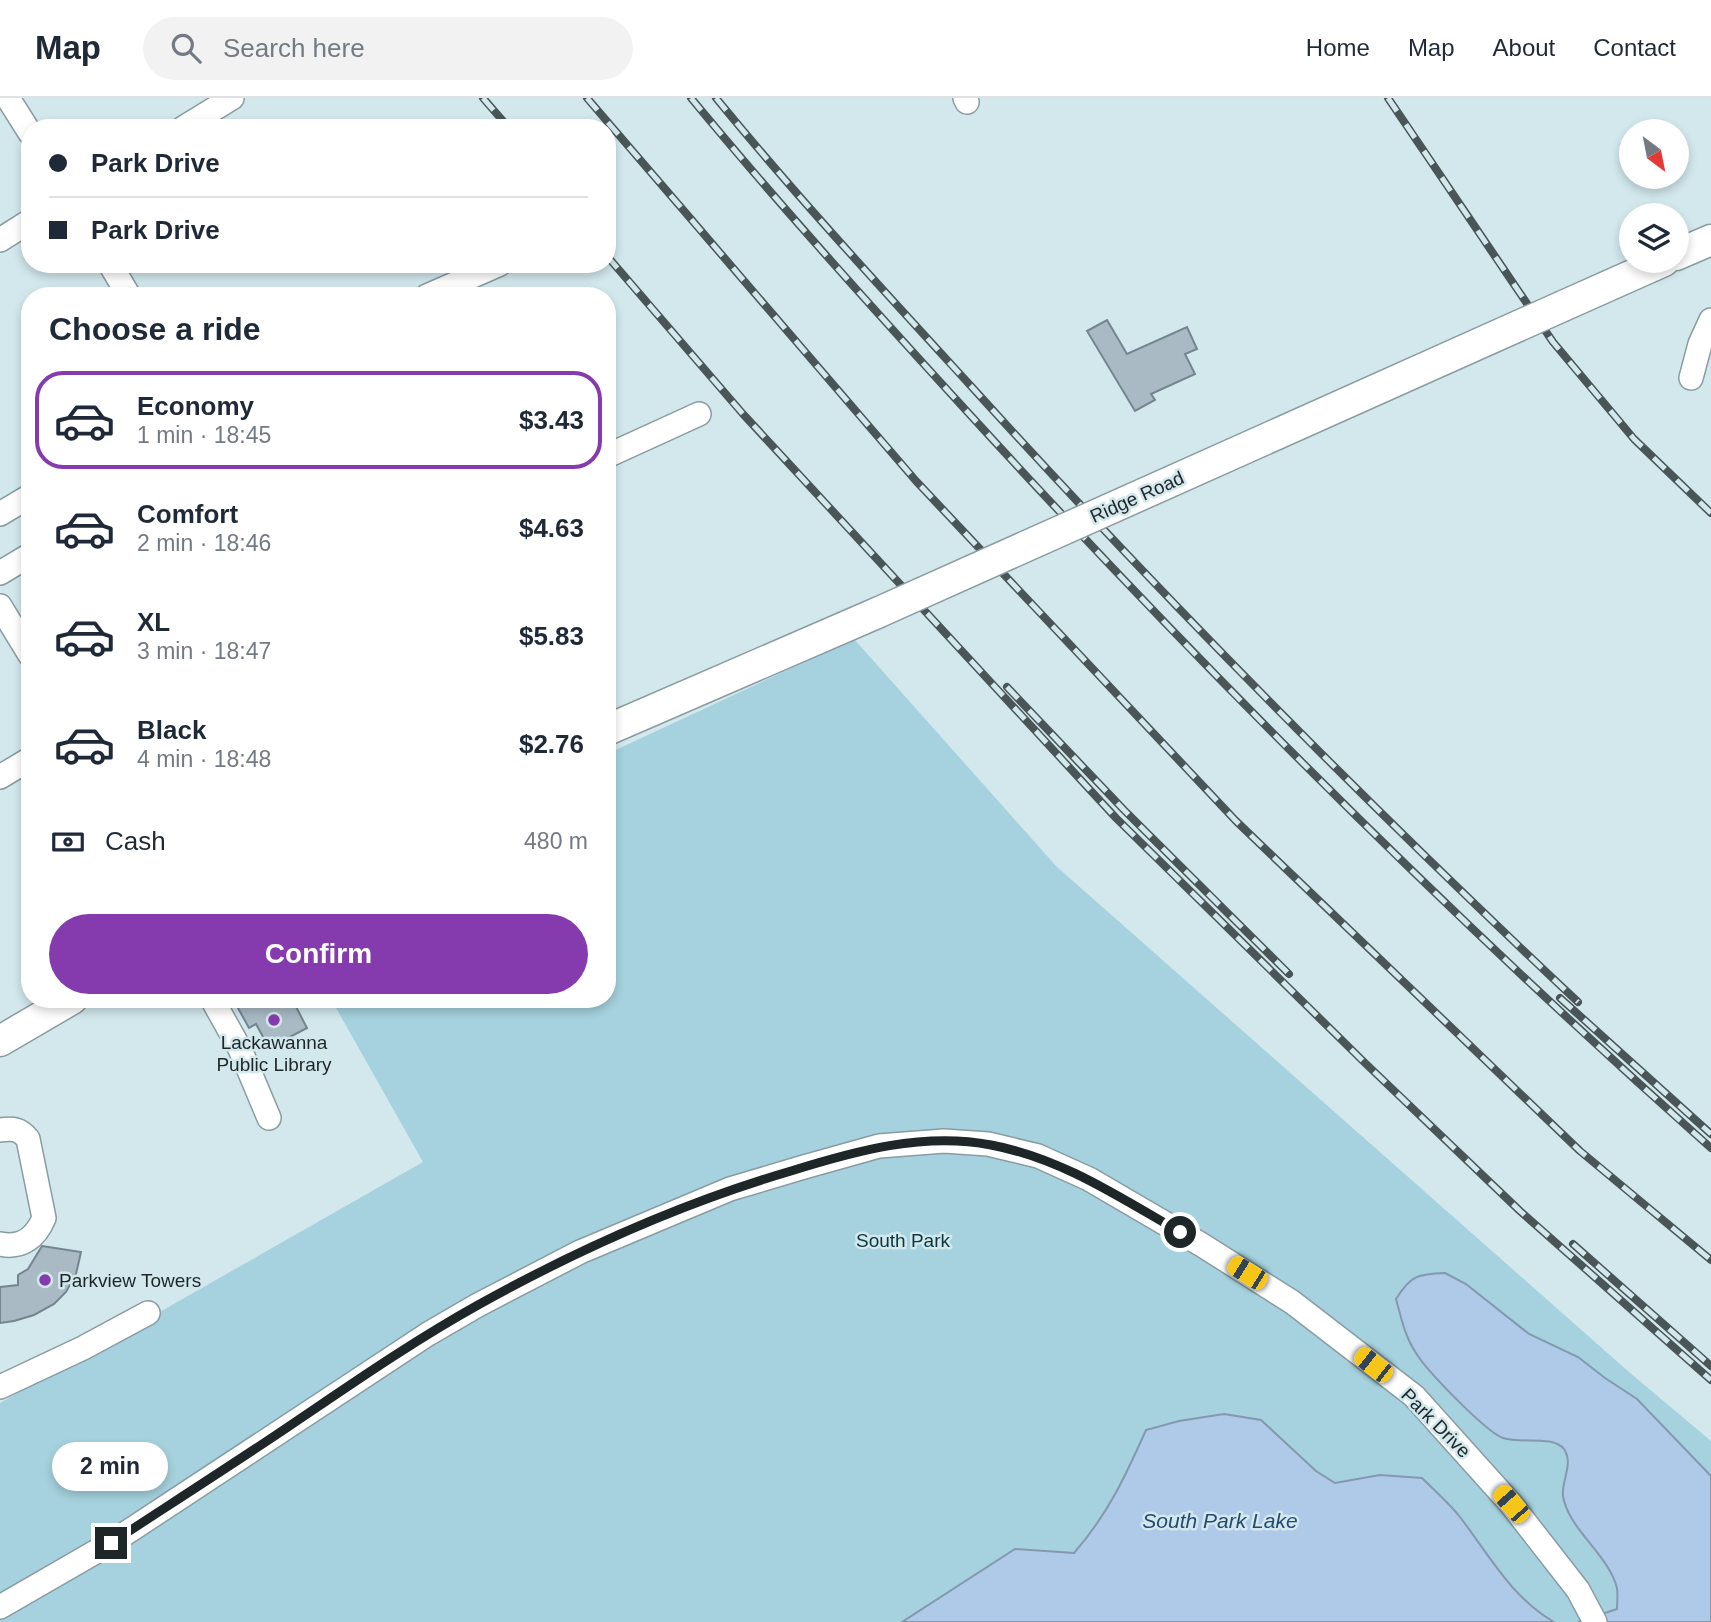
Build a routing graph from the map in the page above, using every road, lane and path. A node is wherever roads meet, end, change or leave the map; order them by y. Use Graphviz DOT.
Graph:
graph roads {
  1 [pos="8,98"];
  2 [pos="232,98"];
  3 [pos="21,119"];
  4 [pos="198,119"];
  5 [pos="21,227"];
  6 [pos="0,240"];
  7 [pos="1711,240"];
  8 [pos="1689,249"];
  9 [pos="479,273"];
  10 [pos="1637,273"];
  11 [pos="448,287"];
  12 [pos="1711,320"];
  13 [pos="1691,378"];
  14 [pos="699,414"];
  15 [pos="616,452"];
  16 [pos="21,501"];
  17 [pos="0,514"];
  18 [pos="21,562"];
  19 [pos="0,573"];
  20 [pos="0,606"];
  21 [pos="21,640"];
  22 [pos="616,726"];
  23 [pos="21,764"];
  24 [pos="0,777"];
  25 [pos="57,1008"];
  26 [pos="217,1008"];
  27 [pos="0,1041"];
  28 [pos="269,1118"];
  29 [pos="0,1130"];
  30 [pos="0,1244"];
  31 [pos="148,1314"];
  32 [pos="0,1387"];
  33 [pos="0,1607"];
  34 [pos="1592,1616"];
  1 -- 3 [label="street"];
  2 -- 4 [label="street"];
  5 -- 6 [label="street"];
  7 -- 8 [label="main road"];
  9 -- 11 [label="street"];
  10 -- 22 [label="main road, Ridge Road, bridge"];
  12 -- 13 [label="street"];
  14 -- 15 [label="street"];
  16 -- 17 [label="street"];
  18 -- 19 [label="street"];
  20 -- 21 [label="street"];
  23 -- 24 [label="street"];
  25 -- 27 [label="main road"];
  26 -- 28 [label="street"];
  29 -- 30 [label="street"];
  31 -- 32 [label="street"];
  33 -- 34 [label="street, Park Drive"];
}
